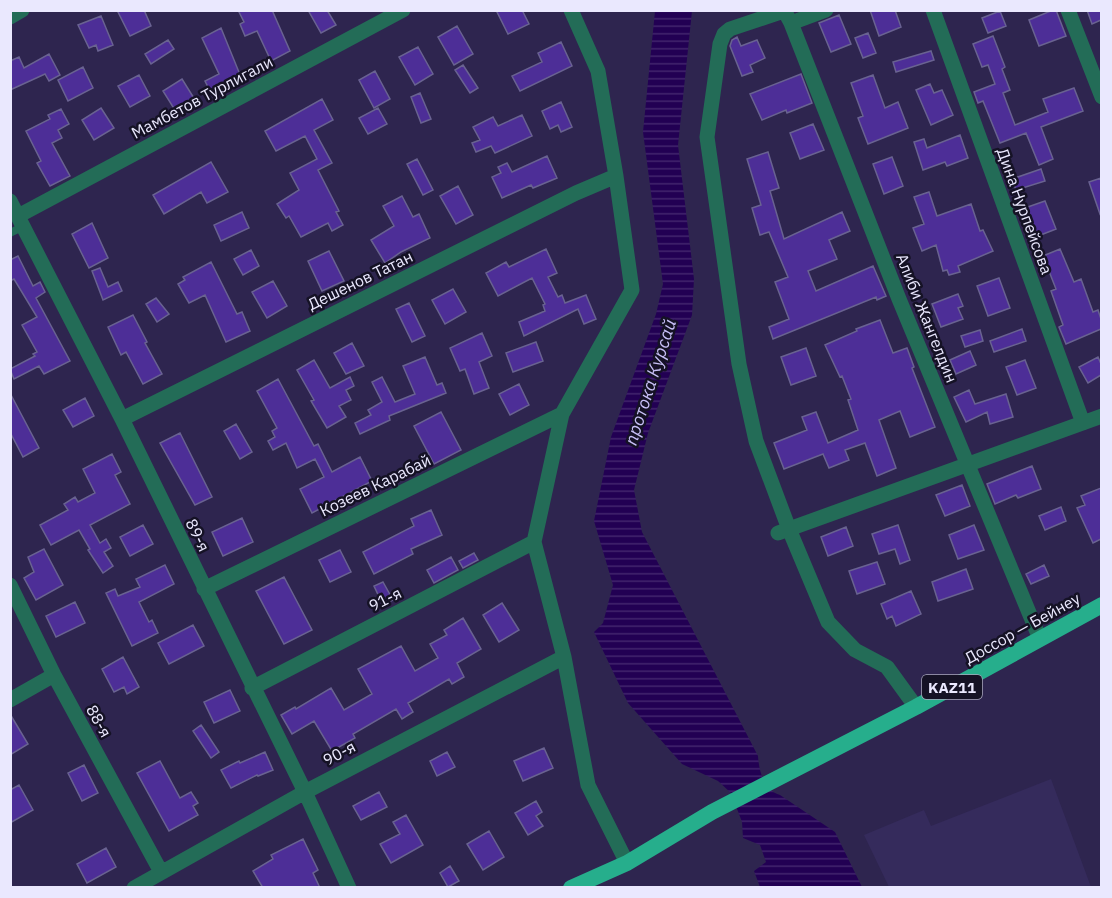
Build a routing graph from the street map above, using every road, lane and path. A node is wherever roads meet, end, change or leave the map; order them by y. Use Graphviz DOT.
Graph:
graph roads {
  1 [pos="22,10"];
  2 [pos="403,10"];
  3 [pos="571,10"];
  4 [pos="825,10"];
  5 [pos="933,10"];
  6 [pos="1068,10"];
  7 [pos="786,15"];
  8 [pos="10,17"];
  9 [pos="1101,97"];
  10 [pos="616,176"];
  11 [pos="10,201"];
  12 [pos="17,225"];
  13 [pos="562,414"];
  14 [pos="1101,416"];
  15 [pos="122,419"];
  16 [pos="1083,423"];
  17 [pos="968,465"];
  18 [pos="783,531"];
  19 [pos="534,542"];
  20 [pos="10,585"];
  21 [pos="204,589"];
  22 [pos="1101,605"];
  23 [pos="1040,639"];
  24 [pos="564,657"];
  25 [pos="54,675"];
  26 [pos="252,688"];
  27 [pos="10,700"];
  28 [pos="916,707"];
  29 [pos="304,792"];
  30 [pos="627,863"];
  31 [pos="162,872"];
  32 [pos="134,888"];
  33 [pos="349,888"];
  34 [pos="571,888"];
  1 -- 8 [label="street"];
  2 -- 12 [label="street, Мамбетов Турлигали"];
  3 -- 10 [label="street"];
  4 -- 7 [label="street"];
  5 -- 16 [label="street, Дина Нурпейсова"];
  6 -- 9 [label="street"];
  7 -- 17 [label="street, Алиби Жангелдин"];
  7 -- 18 [label="street"];
  10 -- 13 [label="street"];
  10 -- 15 [label="street, Дешенов Татан"];
  11 -- 12 [label="street, 89-я"];
  12 -- 15 [label="street, 89-я"];
  13 -- 19 [label="street"];
  13 -- 21 [label="street, Козеев Карабай"];
  14 -- 16 [label="street"];
  15 -- 21 [label="street, 89-я"];
  16 -- 17 [label="street"];
  17 -- 18 [label="street"];
  17 -- 23 [label="street, Алиби Жангелдин"];
  18 -- 28 [label="street"];
  19 -- 24 [label="street"];
  19 -- 26 [label="street, 91-я"];
  20 -- 25 [label="street, 88-я"];
  21 -- 26 [label="street, 89-я"];
  22 -- 23 [label="highway, Доссор — Бейнеу / KAZ11"];
  23 -- 28 [label="highway, Доссор — Бейнеу / KAZ11"];
  24 -- 29 [label="street, 90-я"];
  24 -- 30 [label="street"];
  25 -- 27 [label="street"];
  25 -- 31 [label="street, 88-я"];
  26 -- 29 [label="street, 89-я"];
  28 -- 30 [label="highway, Доссор — Бейнеу / KAZ11"];
  29 -- 31 [label="street, 90-я"];
  29 -- 33 [label="street, 89-я"];
  30 -- 34 [label="highway, KAZ11"];
  31 -- 32 [label="street, 90-я"];
}
